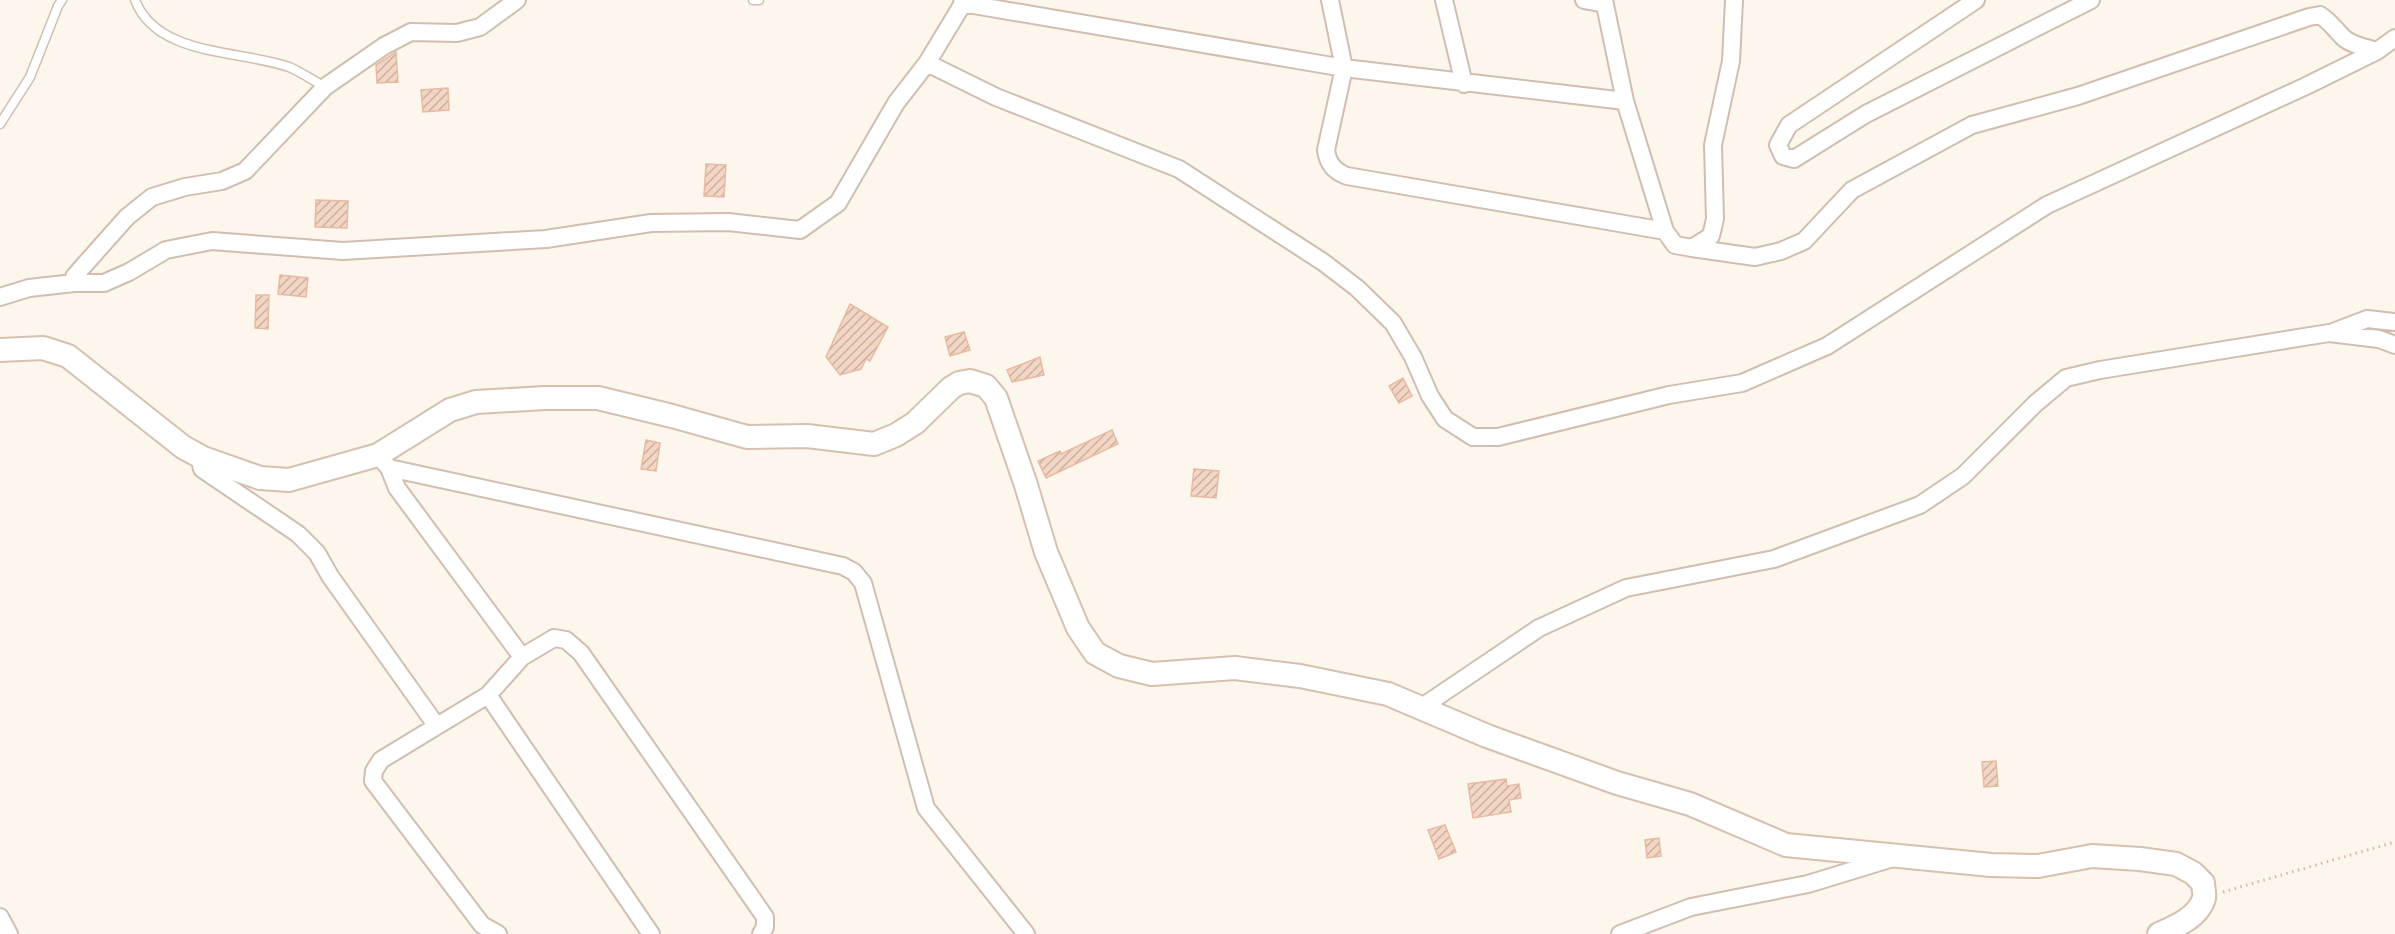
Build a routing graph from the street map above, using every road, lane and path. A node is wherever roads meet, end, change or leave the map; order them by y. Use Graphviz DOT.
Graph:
graph roads {
  1 [pos="62,0"];
  2 [pos="135,0"];
  3 [pos="517,0"];
  4 [pos="753,0"];
  5 [pos="759,0"];
  6 [pos="1330,0"];
  7 [pos="1444,0"];
  8 [pos="1584,0"];
  9 [pos="1734,0"];
  10 [pos="1976,0"];
  11 [pos="2091,0"];
  12 [pos="964,2"];
  13 [pos="1604,2"];
  14 [pos="2395,38"];
  15 [pos="2377,51"];
  16 [pos="927,63"];
  17 [pos="1344,68"];
  18 [pos="1464,84"];
  19 [pos="325,87"];
  20 [pos="1625,101"];
  21 [pos="0,124"];
  22 [pos="1665,231"];
  23 [pos="1692,248"];
  24 [pos="74,283"];
  25 [pos="0,297"];
  26 [pos="2395,322"];
  27 [pos="2329,333"];
  28 [pos="2395,345"];
  29 [pos="0,350"];
  30 [pos="203,458"];
  31 [pos="384,461"];
  32 [pos="522,657"];
  33 [pos="488,694"];
  34 [pos="1422,707"];
  35 [pos="436,725"];
  36 [pos="2395,843"];
  37 [pos="1900,856"];
  38 [pos="2204,898"];
  39 [pos="0,917"];
  40 [pos="9,934"];
  41 [pos="498,934"];
  42 [pos="651,934"];
  43 [pos="761,934"];
  44 [pos="1026,934"];
  45 [pos="1620,934"];
  46 [pos="2159,934"];
  1 -- 21 [label="lane"];
  2 -- 19 [label="lane"];
  3 -- 19 [label="street"];
  4 -- 5 [label="lane"];
  6 -- 17 [label="street"];
  7 -- 18 [label="street"];
  8 -- 13 [label="street"];
  9 -- 23 [label="street"];
  10 -- 11 [label="street"];
  12 -- 16 [label="street"];
  12 -- 17 [label="street"];
  13 -- 20 [label="street"];
  14 -- 15 [label="street"];
  15 -- 16 [label="street"];
  15 -- 23 [label="street"];
  16 -- 24 [label="street"];
  17 -- 18 [label="street"];
  17 -- 22 [label="street"];
  18 -- 20 [label="street"];
  19 -- 24 [label="street"];
  20 -- 22 [label="street"];
  22 -- 23 [label="street"];
  24 -- 25 [label="street"];
  26 -- 27 [label="street"];
  27 -- 28 [label="street"];
  27 -- 34 [label="street"];
  29 -- 30 [label="main road"];
  30 -- 31 [label="main road"];
  30 -- 35 [label="street"];
  31 -- 32 [label="street"];
  31 -- 34 [label="main road"];
  31 -- 44 [label="street"];
  32 -- 33 [label="street"];
  32 -- 43 [label="street"];
  33 -- 35 [label="street"];
  33 -- 42 [label="street"];
  34 -- 37 [label="main road"];
  35 -- 41 [label="street"];
  36 -- 38 [label="path"];
  37 -- 38 [label="main road"];
  37 -- 45 [label="street"];
  38 -- 46 [label="main road"];
  39 -- 40 [label="street"];
}
